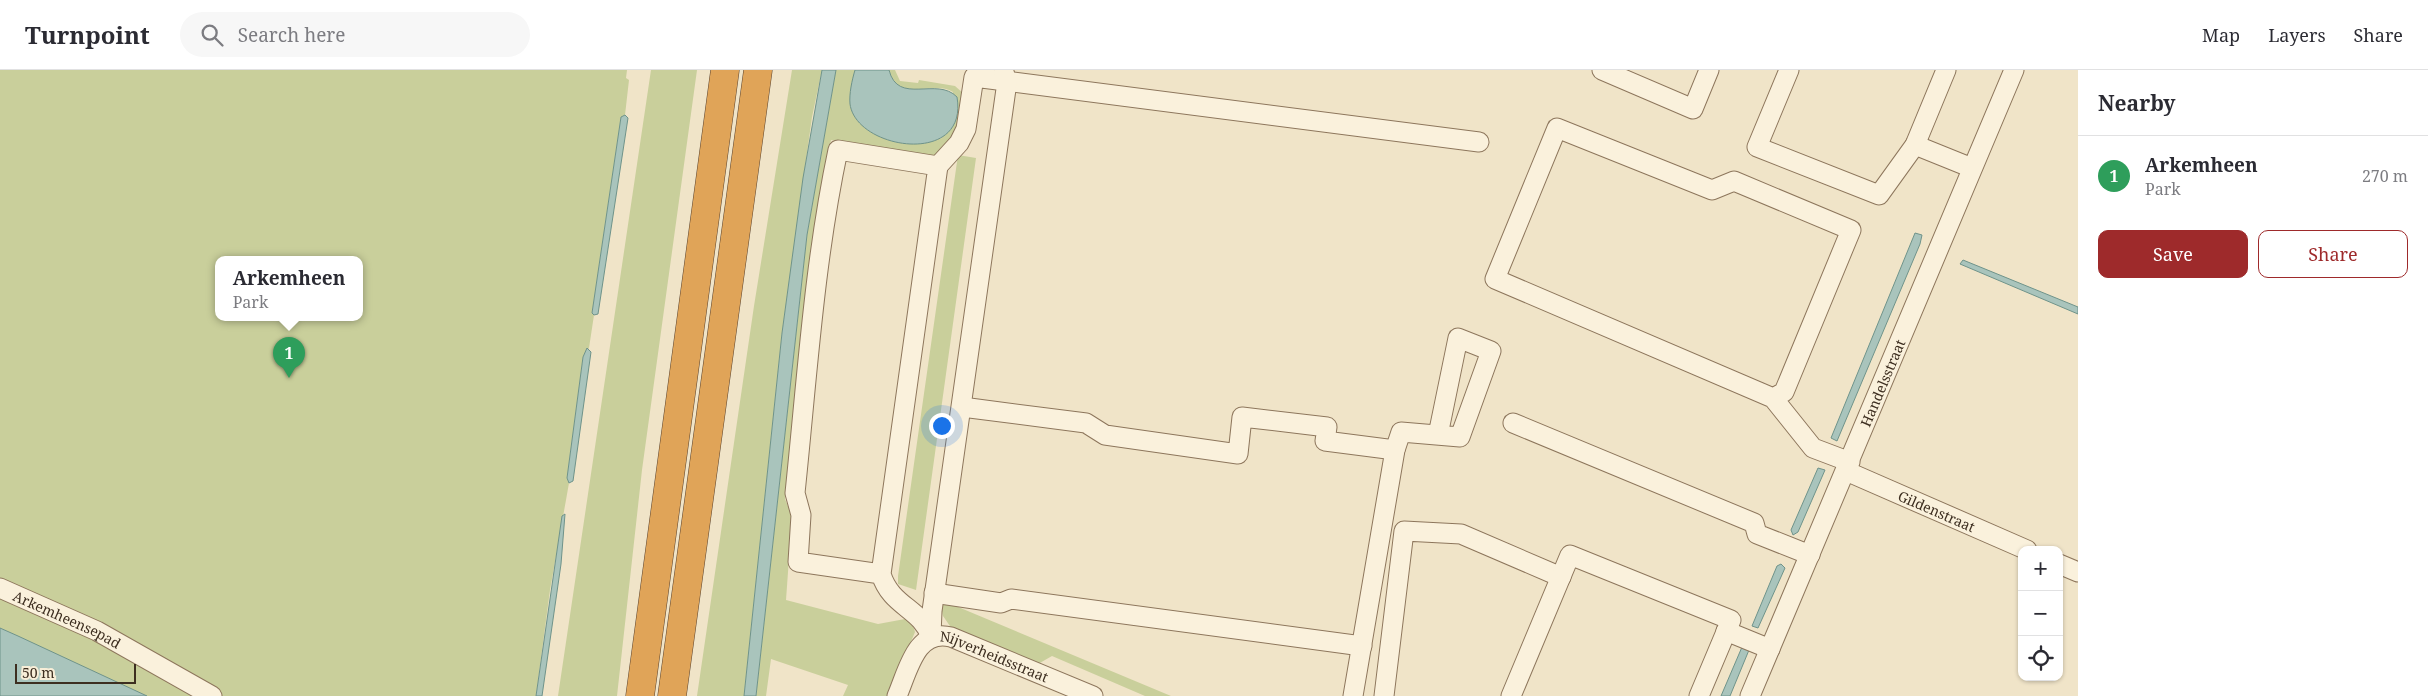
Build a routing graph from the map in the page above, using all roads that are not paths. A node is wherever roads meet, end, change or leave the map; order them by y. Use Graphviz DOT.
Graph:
graph roads {
  1 [pos="725,70"];
  2 [pos="758,70"];
  3 [pos="776,70"];
  4 [pos="1602,70"];
  5 [pos="1709,70"];
  6 [pos="1789,70"];
  7 [pos="1946,70"];
  8 [pos="2014,70"];
  9 [pos="1006,76"];
  10 [pos="1479,142"];
  11 [pos="1915,145"];
  12 [pos="938,166"];
  13 [pos="1972,168"];
  14 [pos="727,296"];
  15 [pos="1773,398"];
  16 [pos="962,407"];
  17 [pos="1513,423"];
  18 [pos="1438,435"];
  19 [pos="1395,450"];
  20 [pos="1844,463"];
  21 [pos="2019,546"];
  22 [pos="1810,555"];
  23 [pos="2063,566"];
  24 [pos="2078,572"];
  25 [pos="881,574"];
  26 [pos="1561,577"];
  27 [pos="0,588"];
  28 [pos="934,593"];
  29 [pos="1732,633"];
  30 [pos="931,637"];
  31 [pos="1362,646"];
  32 [pos="1764,646"];
  33 [pos="212,696"];
  34 [pos="640,696"];
  35 [pos="672,696"];
  36 [pos="897,696"];
  37 [pos="1093,696"];
  38 [pos="1353,696"];
  39 [pos="1384,696"];
  40 [pos="1511,696"];
  41 [pos="1699,696"];
  42 [pos="1750,696"];
  1 -- 34 [label="highway"];
  2 -- 14 [label="highway"];
  3 -- 14 [label="highway"];
  4 -- 5 [label="street"];
  6 -- 11 [label="street"];
  7 -- 11 [label="street"];
  8 -- 13 [label="street, Handelsstraat"];
  9 -- 10 [label="street"];
  9 -- 12 [label="street"];
  9 -- 16 [label="street"];
  11 -- 13 [label="street"];
  12 -- 25 [label="street"];
  12 -- 25 [label="street"];
  13 -- 20 [label="street, Handelsstraat"];
  14 -- 35 [label="highway"];
  15 -- 15 [label="street"];
  15 -- 20 [label="street, Gildenstraat"];
  16 -- 19 [label="street"];
  16 -- 28 [label="street"];
  17 -- 22 [label="street"];
  18 -- 18 [label="street"];
  18 -- 19 [label="street"];
  19 -- 31 [label="street"];
  20 -- 21 [label="street, Gildenstraat"];
  20 -- 22 [label="street, Handelsstraat"];
  22 -- 32 [label="street, Handelsstraat"];
  23 -- 24 [label="street"];
  25 -- 30 [label="street"];
  26 -- 29 [label="street"];
  26 -- 39 [label="street"];
  26 -- 40 [label="street"];
  27 -- 33 [label="street, Arkemheensepad"];
  28 -- 30 [label="street"];
  28 -- 31 [label="street"];
  29 -- 32 [label="street"];
  29 -- 41 [label="street"];
  30 -- 36 [label="street, Nijverheidsstraat"];
  30 -- 37 [label="street, Nijverheidsstraat"];
  31 -- 38 [label="street"];
  32 -- 42 [label="street, Handelsstraat"];
}
